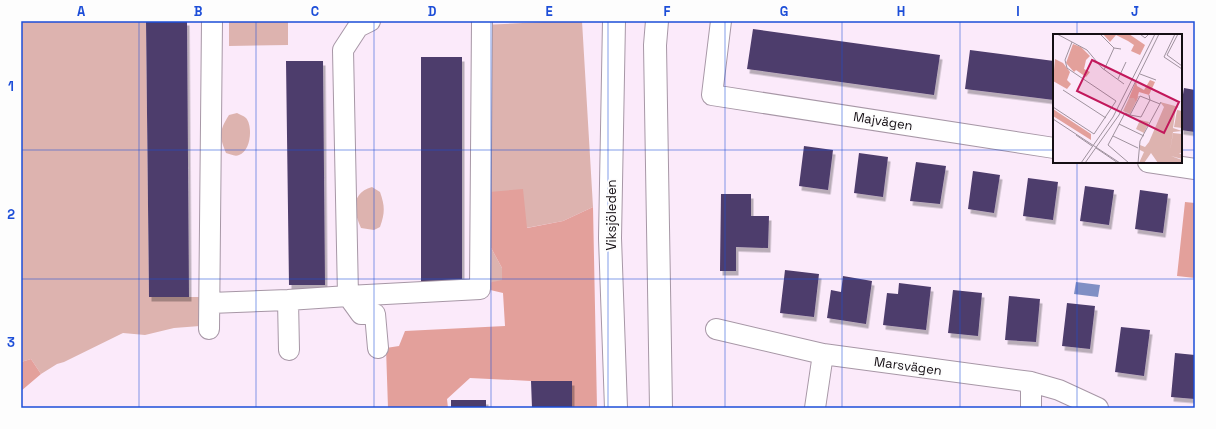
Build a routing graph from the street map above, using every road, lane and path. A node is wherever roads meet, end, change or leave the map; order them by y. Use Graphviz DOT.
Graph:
graph roads {
  1 [pos="212,21"];
  2 [pos="370,21"];
  3 [pos="482,21"];
  4 [pos="614,21"];
  5 [pos="657,21"];
  6 [pos="721,21"];
  7 [pos="1053,148"];
  8 [pos="1155,163"];
  9 [pos="1195,169"];
  10 [pos="348,296"];
  11 [pos="288,300"];
  12 [pos="210,303"];
  13 [pos="209,329"];
  14 [pos="716,329"];
  15 [pos="378,348"];
  16 [pos="289,350"];
  17 [pos="823,354"];
  18 [pos="1031,382"];
  19 [pos="616,408"];
  20 [pos="661,408"];
  21 [pos="815,408"];
  22 [pos="1031,408"];
  23 [pos="1098,408"];
  1 -- 12 [label="street"];
  2 -- 10 [label="street"];
  3 -- 10 [label="street"];
  4 -- 19 [label="main road, Viksjöleden"];
  5 -- 20 [label="main road"];
  6 -- 7 [label="street, Majvägen"];
  8 -- 9 [label="street"];
  10 -- 11 [label="street"];
  10 -- 15 [label="street"];
  11 -- 12 [label="street"];
  11 -- 16 [label="street"];
  12 -- 13 [label="street"];
  14 -- 17 [label="street, Marsvägen"];
  17 -- 18 [label="street, Marsvägen"];
  17 -- 21 [label="street"];
  18 -- 22 [label="street"];
  18 -- 23 [label="street, Marsvägen"];
}
